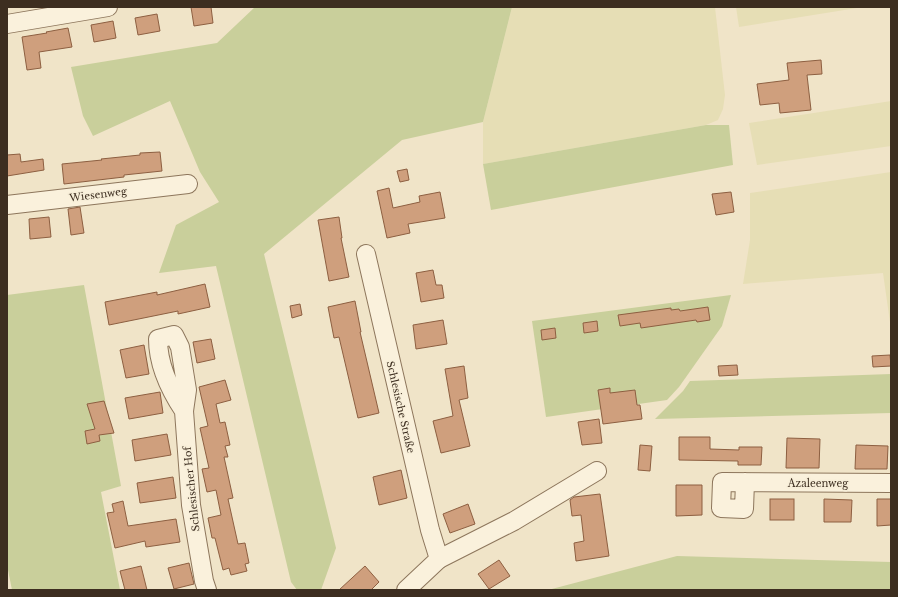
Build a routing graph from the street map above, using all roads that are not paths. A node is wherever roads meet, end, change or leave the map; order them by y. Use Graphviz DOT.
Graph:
graph roads {
  1 [pos="108,7"];
  2 [pos="7,24"];
  3 [pos="188,184"];
  4 [pos="7,204"];
  5 [pos="366,254"];
  6 [pos="184,411"];
  7 [pos="597,471"];
  8 [pos="745,482"];
  9 [pos="891,483"];
  10 [pos="439,559"];
  11 [pos="207,590"];
  12 [pos="406,590"];
  1 -- 2 [label="street"];
  3 -- 4 [label="street, Wiesenweg"];
  5 -- 10 [label="street, Schlesische Straße"];
  6 -- 11 [label="street, Schlesischer Hof"];
  7 -- 10 [label="street"];
  8 -- 9 [label="street, Azaleenweg"];
  10 -- 12 [label="street"];
}
